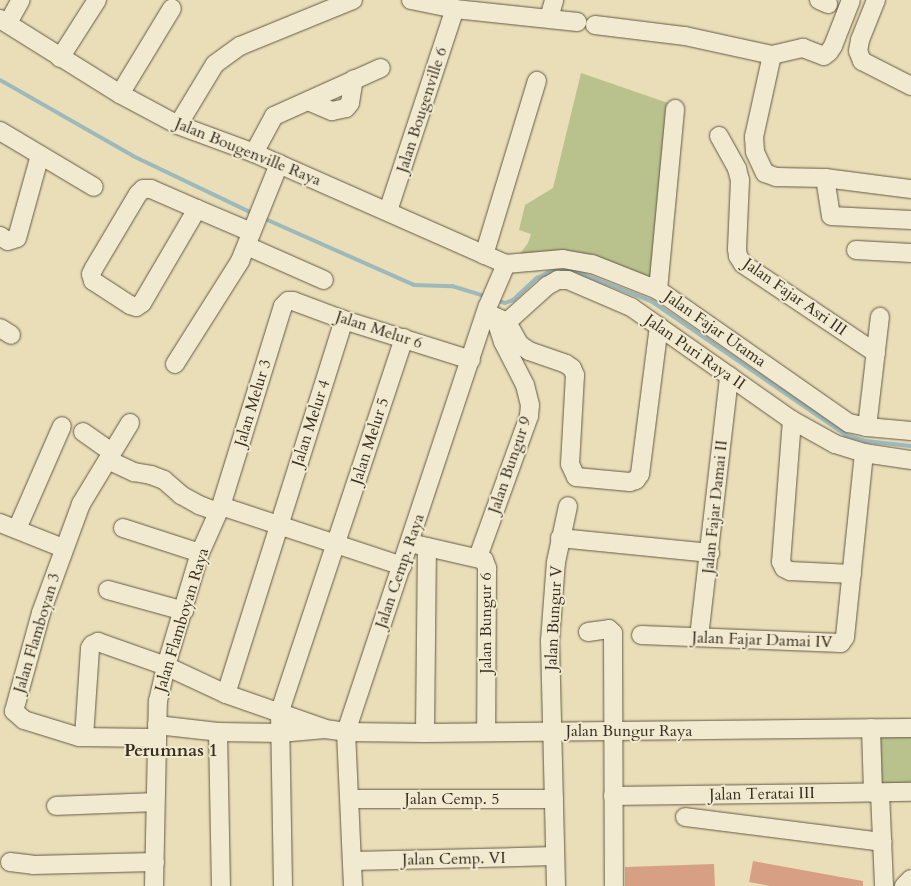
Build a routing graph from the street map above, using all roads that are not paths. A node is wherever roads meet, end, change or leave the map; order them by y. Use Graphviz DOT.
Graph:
graph roads {
  1 [pos="21,0"];
  2 [pos="97,0"];
  3 [pos="353,0"];
  4 [pos="411,0"];
  5 [pos="554,0"];
  6 [pos="851,0"];
  7 [pos="876,0"];
  8 [pos="172,8"];
  9 [pos="455,9"];
  10 [pos="549,18"];
  11 [pos="4,21"];
  12 [pos="577,22"];
  13 [pos="595,25"];
  14 [pos="772,55"];
  15 [pos="60,58"];
  16 [pos="381,68"];
  17 [pos="537,81"];
  18 [pos="911,86"];
  19 [pos="120,94"];
  20 [pos="675,109"];
  21 [pos="178,125"];
  22 [pos="0,131"];
  23 [pos="719,136"];
  24 [pos="254,153"];
  25 [pos="40,155"];
  26 [pos="279,164"];
  27 [pos="825,178"];
  28 [pos="94,187"];
  29 [pos="911,189"];
  30 [pos="196,209"];
  31 [pos="388,211"];
  32 [pos="911,220"];
  33 [pos="253,228"];
  34 [pos="0,236"];
  35 [pos="856,250"];
  36 [pos="911,253"];
  37 [pos="484,255"];
  38 [pos="506,264"];
  39 [pos="324,280"];
  40 [pos="658,290"];
  41 [pos="288,301"];
  42 [pos="494,315"];
  43 [pos="880,317"];
  44 [pos="344,320"];
  45 [pos="659,326"];
  46 [pos="404,338"];
  47 [pos="876,353"];
  48 [pos="471,360"];
  49 [pos="175,364"];
  50 [pos="729,376"];
  51 [pos="792,420"];
  52 [pos="130,423"];
  53 [pos="62,426"];
  54 [pos="867,427"];
  55 [pos="911,431"];
  56 [pos="83,432"];
  57 [pos="864,453"];
  58 [pos="110,456"];
  59 [pos="911,460"];
  60 [pos="568,506"];
  61 [pos="220,509"];
  62 [pos="0,523"];
  63 [pos="278,526"];
  64 [pos="123,528"];
  65 [pos="17,529"];
  66 [pos="560,538"];
  67 [pos="336,544"];
  68 [pos="419,545"];
  69 [pos="63,548"];
  70 [pos="200,552"];
  71 [pos="710,553"];
  72 [pos="478,557"];
  73 [pos="402,566"];
  74 [pos="852,574"];
  75 [pos="108,590"];
  76 [pos="184,611"];
  77 [pos="588,632"];
  78 [pos="641,635"];
  79 [pos="699,637"];
  80 [pos="166,666"];
  81 [pos="226,694"];
  82 [pos="280,711"];
  83 [pos="871,728"];
  84 [pos="911,728"];
  85 [pos="326,729"];
  86 [pos="157,732"];
  87 [pos="218,732"];
  88 [pos="346,732"];
  89 [pos="486,732"];
  90 [pos="552,732"];
  91 [pos="612,732"];
  92 [pos="280,733"];
  93 [pos="425,733"];
  94 [pos="84,737"];
  95 [pos="911,792"];
  96 [pos="877,793"];
  97 [pos="613,796"];
  98 [pos="554,798"];
  99 [pos="351,799"];
  100 [pos="154,802"];
  101 [pos="56,806"];
  102 [pos="684,817"];
  103 [pos="882,842"];
  104 [pos="555,856"];
  105 [pos="353,861"];
  106 [pos="10,862"];
  107 [pos="155,862"];
  108 [pos="911,879"];
  109 [pos="154,886"];
  110 [pos="221,886"];
  111 [pos="283,886"];
  112 [pos="353,886"];
  113 [pos="556,886"];
  114 [pos="614,886"];
  115 [pos="884,886"];
  116 [pos="904,886"];
  1 -- 11 [label="street"];
  2 -- 15 [label="street"];
  3 -- 21 [label="street"];
  4 -- 9 [label="street"];
  5 -- 10 [label="street"];
  6 -- 14 [label="street"];
  7 -- 18 [label="street"];
  8 -- 19 [label="street"];
  9 -- 10 [label="street"];
  9 -- 31 [label="street, Jalan Bougenville 6"];
  10 -- 12 [label="street"];
  11 -- 15 [label="street, Jalan Bougenville Raya"];
  13 -- 14 [label="street"];
  14 -- 27 [label="street"];
  15 -- 19 [label="street, Jalan Bougenville Raya"];
  16 -- 24 [label="street"];
  17 -- 37 [label="street"];
  19 -- 21 [label="street, Jalan Bougenville Raya"];
  20 -- 40 [label="street"];
  21 -- 24 [label="street, Jalan Bougenville Raya"];
  22 -- 25 [label="street"];
  23 -- 47 [label="street, Jalan Fajar Asri III"];
  24 -- 26 [label="street, Jalan Bougenville Raya"];
  25 -- 28 [label="street"];
  25 -- 34 [label="street"];
  26 -- 31 [label="street, Jalan Bougenville Raya"];
  26 -- 33 [label="street"];
  27 -- 29 [label="street"];
  27 -- 32 [label="street"];
  30 -- 30 [label="street"];
  30 -- 33 [label="street"];
  31 -- 37 [label="street, Jalan Bougenville Raya"];
  33 -- 39 [label="street"];
  33 -- 49 [label="street"];
  35 -- 36 [label="street"];
  37 -- 38 [label="street, Jalan Bougenville Raya"];
  38 -- 40 [label="street, Jalan Fajar Utama"];
  38 -- 42 [label="street, Jalan Cemp. Raya"];
  40 -- 54 [label="street, Jalan Fajar Utama"];
  41 -- 44 [label="street, Jalan Melur 6"];
  41 -- 61 [label="street, Jalan Melur 3"];
  42 -- 45 [label="street, Jalan Puri Raya II"];
  42 -- 45 [label="street"];
  42 -- 48 [label="street, Jalan Cemp. Raya"];
  42 -- 72 [label="street, Jalan Bungur 9"];
  43 -- 47 [label="street"];
  44 -- 46 [label="street, Jalan Melur 6"];
  44 -- 63 [label="street, Jalan Melur 4"];
  45 -- 50 [label="street, Jalan Puri Raya II"];
  46 -- 48 [label="street, Jalan Melur 6"];
  46 -- 67 [label="street, Jalan Melur 5"];
  47 -- 54 [label="street"];
  48 -- 68 [label="street, Jalan Cemp. Raya"];
  50 -- 51 [label="street, Jalan Puri Raya II"];
  50 -- 71 [label="street, Jalan Fajar Damai II"];
  51 -- 57 [label="street, Jalan Puri Raya II"];
  51 -- 74 [label="street"];
  52 -- 58 [label="street, Jalan Flamboyan 3"];
  53 -- 65 [label="street"];
  54 -- 55 [label="street, Jalan Fajar Utama"];
  56 -- 58 [label="street"];
  57 -- 59 [label="street, Jalan Puri Raya II"];
  57 -- 74 [label="street, Jalan Fajar Damai IV"];
  58 -- 61 [label="street"];
  58 -- 69 [label="street, Jalan Flamboyan 3"];
  60 -- 66 [label="street, Jalan Bungur V"];
  61 -- 63 [label="street"];
  61 -- 70 [label="street, Jalan Flamboyan Raya"];
  62 -- 65 [label="street"];
  63 -- 67 [label="street"];
  63 -- 81 [label="street, Jalan Melur 4"];
  64 -- 70 [label="street"];
  65 -- 69 [label="street"];
  66 -- 71 [label="street"];
  66 -- 90 [label="street, Jalan Bungur V"];
  67 -- 73 [label="street"];
  67 -- 82 [label="street, Jalan Melur 5"];
  68 -- 72 [label="street, Jalan Bungur 6"];
  68 -- 73 [label="street, Jalan Cemp. Raya"];
  68 -- 93 [label="street"];
  69 -- 94 [label="street, Jalan Flamboyan 3"];
  70 -- 76 [label="street, Jalan Flamboyan Raya"];
  71 -- 79 [label="street, Jalan Fajar Damai II"];
  72 -- 89 [label="street, Jalan Bungur 6"];
  73 -- 88 [label="street, Jalan Cemp. Raya"];
  74 -- 79 [label="street, Jalan Fajar Damai IV"];
  75 -- 76 [label="street"];
  76 -- 80 [label="street, Jalan Flamboyan Raya"];
  77 -- 91 [label="street"];
  78 -- 79 [label="street, Jalan Fajar Damai IV"];
  80 -- 81 [label="street"];
  80 -- 86 [label="street, Jalan Flamboyan Raya"];
  80 -- 94 [label="street"];
  81 -- 82 [label="street"];
  82 -- 85 [label="street"];
  82 -- 92 [label="street, Jalan Melur 5"];
  83 -- 84 [label="street, Jalan Bungur Raya"];
  83 -- 91 [label="street, Jalan Bungur Raya"];
  83 -- 96 [label="street"];
  85 -- 88 [label="street, Jalan Bungur Raya"];
  85 -- 92 [label="street, Jalan Flamboyan 3"];
  86 -- 87 [label="street, Jalan Flamboyan 3"];
  86 -- 94 [label="street, Jalan Flamboyan 3"];
  86 -- 100 [label="street, Jalan Flamboyan Raya"];
  87 -- 92 [label="street, Jalan Flamboyan 3"];
  87 -- 110 [label="street"];
  88 -- 93 [label="street, Jalan Bungur Raya"];
  88 -- 99 [label="street, Jalan Cemp. Raya"];
  89 -- 90 [label="street, Jalan Bungur Raya"];
  89 -- 93 [label="street, Jalan Bungur Raya"];
  90 -- 91 [label="street, Jalan Bungur Raya"];
  90 -- 98 [label="street, Jalan Bungur V"];
  91 -- 97 [label="street"];
  92 -- 111 [label="street, Jalan Melur 5"];
  95 -- 96 [label="street, Jalan Teratai III"];
  96 -- 97 [label="street, Jalan Teratai III"];
  96 -- 103 [label="street"];
  97 -- 114 [label="street"];
  98 -- 99 [label="street, Jalan Cemp. 5"];
  98 -- 104 [label="street, Jalan Bungur V"];
  99 -- 105 [label="street, Jalan Cemp. Raya"];
  100 -- 101 [label="street"];
  100 -- 107 [label="street, Jalan Flamboyan Raya"];
  102 -- 103 [label="street"];
  103 -- 115 [label="street"];
  104 -- 105 [label="street, Jalan Cemp. VI"];
  104 -- 113 [label="street, Jalan Bungur V"];
  105 -- 112 [label="street, Jalan Cemp. Raya"];
  106 -- 107 [label="street"];
  107 -- 109 [label="street, Jalan Flamboyan Raya"];
  108 -- 116 [label="street"];
}
